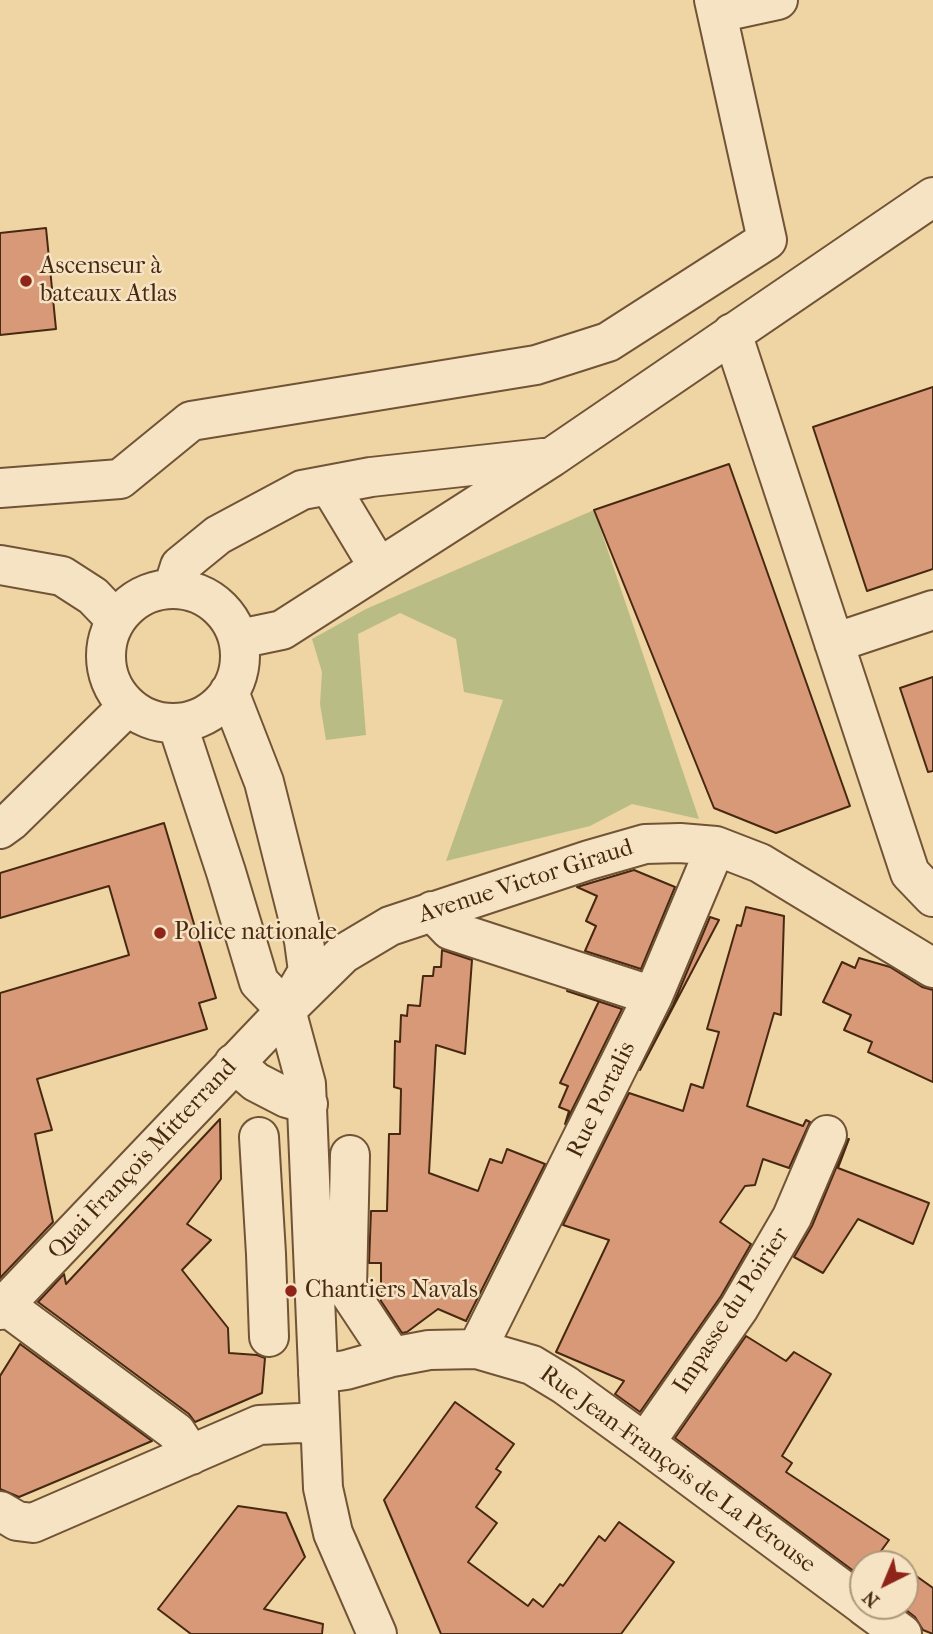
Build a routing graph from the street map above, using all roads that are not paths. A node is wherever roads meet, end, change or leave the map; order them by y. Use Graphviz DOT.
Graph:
graph roads {
  1 [pos="778,0"];
  2 [pos="716,7"];
  3 [pos="933,197"];
  4 [pos="732,334"];
  5 [pos="552,457"];
  6 [pos="329,485"];
  7 [pos="0,488"];
  8 [pos="0,565"];
  9 [pos="379,568"];
  10 [pos="173,588"];
  11 [pos="933,611"];
  12 [pos="116,620"];
  13 [pos="239,639"];
  14 [pos="834,643"];
  15 [pos="229,692"];
  16 [pos="128,706"];
  17 [pos="177,723"];
  18 [pos="4,819"];
  19 [pos="716,846"];
  20 [pos="933,897"];
  21 [pos="432,911"];
  22 [pos="933,968"];
  23 [pos="653,996"];
  24 [pos="286,1010"];
  25 [pos="234,1063"];
  26 [pos="308,1104"];
  27 [pos="827,1135"];
  28 [pos="259,1137"];
  29 [pos="350,1154"];
  30 [pos="266,1254"];
  31 [pos="315,1255"];
  32 [pos="3,1308"];
  33 [pos="269,1337"];
  34 [pos="477,1349"];
  35 [pos="391,1357"];
  36 [pos="318,1374"];
  37 [pos="320,1426"];
  38 [pos="645,1443"];
  39 [pos="191,1455"];
  40 [pos="8,1516"];
  41 [pos="849,1595"];
  42 [pos="883,1620"];
  43 [pos="377,1634"];
  44 [pos="902,1634"];
  1 -- 2 [label="street"];
  2 -- 7 [label="street"];
  3 -- 4 [label="street"];
  4 -- 5 [label="street"];
  4 -- 14 [label="street"];
  5 -- 6 [label="street"];
  5 -- 9 [label="street"];
  6 -- 9 [label="street"];
  6 -- 10 [label="street"];
  8 -- 12 [label="street"];
  9 -- 13 [label="street"];
  10 -- 12 [label="street"];
  10 -- 13 [label="street"];
  11 -- 14 [label="street"];
  12 -- 16 [label="street"];
  13 -- 15 [label="street"];
  14 -- 20 [label="street"];
  15 -- 17 [label="street"];
  15 -- 24 [label="street"];
  16 -- 17 [label="street"];
  16 -- 18 [label="street"];
  17 -- 24 [label="street"];
  19 -- 21 [label="street, Avenue Victor Giraud"];
  19 -- 22 [label="street, Avenue Victor Giraud"];
  19 -- 23 [label="street, Rue Portalis"];
  21 -- 23 [label="street"];
  21 -- 24 [label="street, Avenue Victor Giraud"];
  23 -- 34 [label="street, Rue Portalis"];
  24 -- 25 [label="street, Quai François Mitterrand"];
  24 -- 26 [label="street"];
  25 -- 26 [label="street"];
  25 -- 32 [label="street, Quai François Mitterrand"];
  26 -- 31 [label="street"];
  27 -- 38 [label="street, Impasse du Poirier"];
  28 -- 30 [label="street"];
  29 -- 35 [label="street"];
  30 -- 31 [label="street"];
  30 -- 33 [label="street"];
  31 -- 36 [label="street"];
  32 -- 39 [label="street"];
  34 -- 35 [label="street, Rue Jean-François de La Pérouse"];
  34 -- 38 [label="street, Rue Jean-François de La Pérouse"];
  35 -- 36 [label="street, Rue Jean-François de La Pérouse"];
  36 -- 37 [label="street"];
  37 -- 39 [label="street"];
  37 -- 43 [label="street"];
  38 -- 41 [label="street, Rue Jean-François de La Pérouse"];
  39 -- 40 [label="street"];
  42 -- 44 [label="street, Rue Jean-François de La Pérouse"];
}
